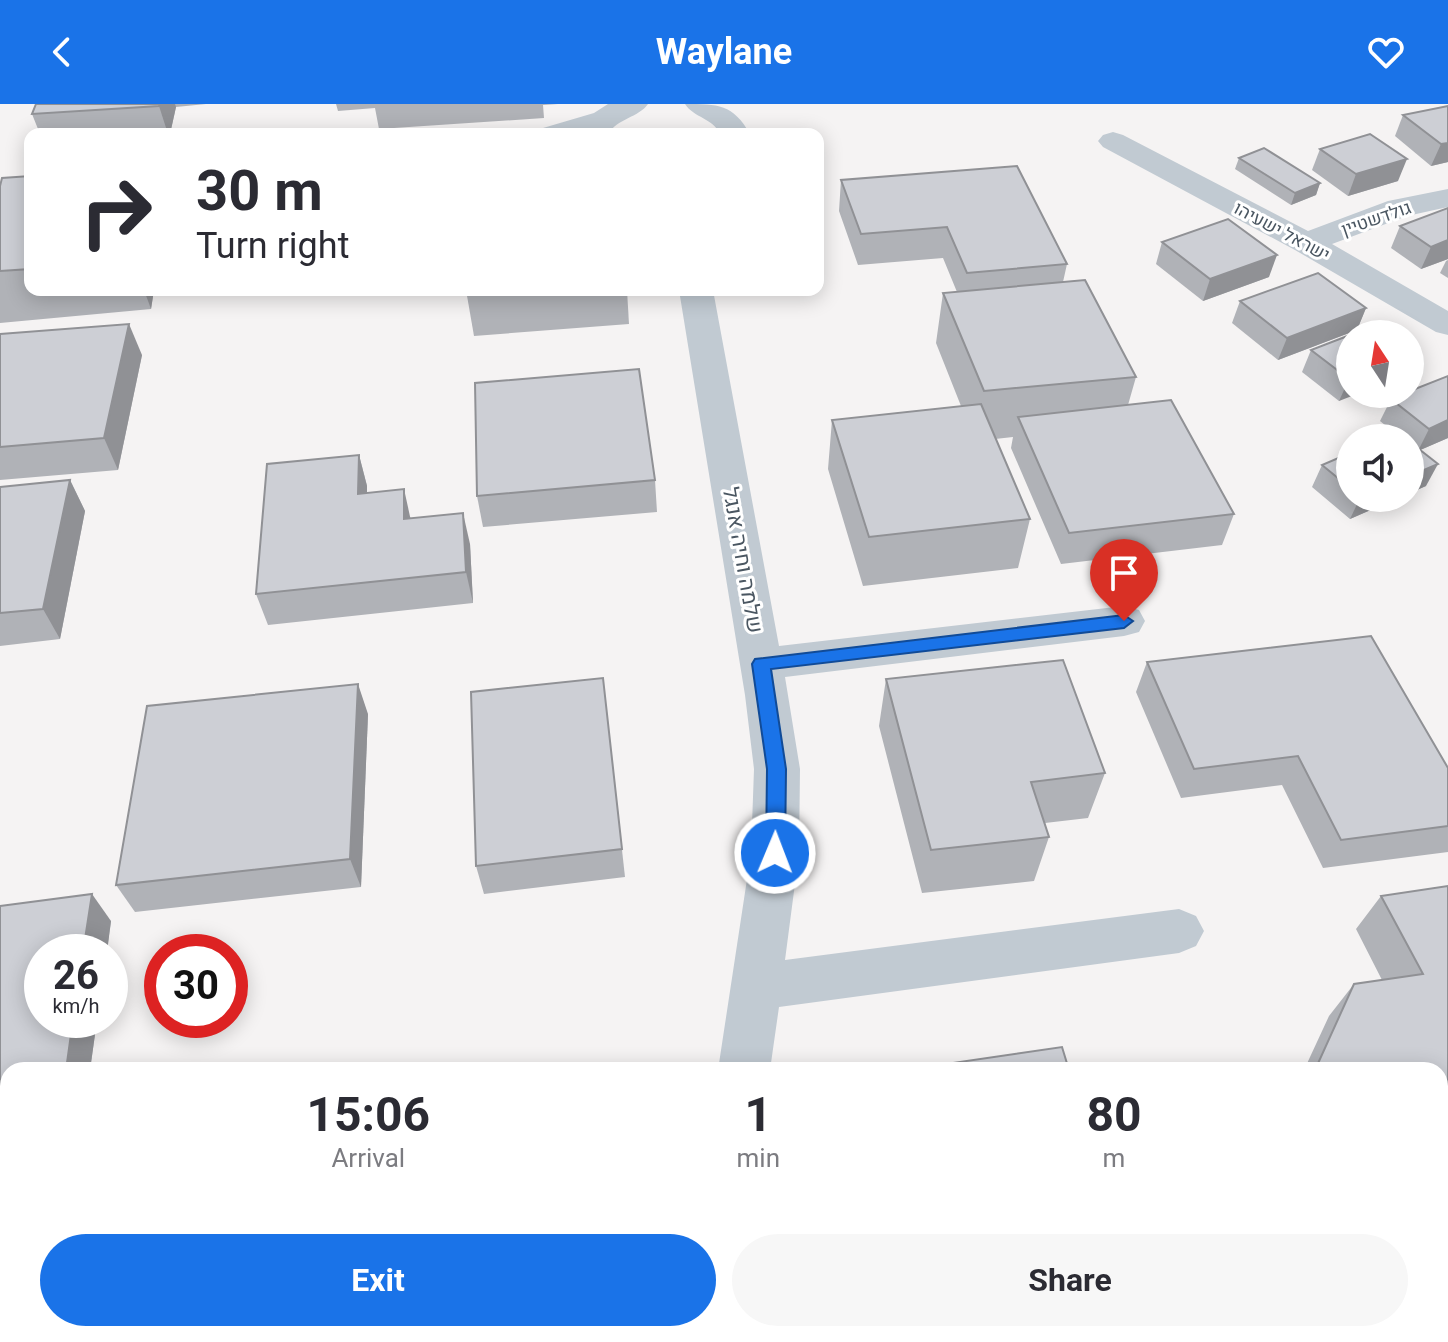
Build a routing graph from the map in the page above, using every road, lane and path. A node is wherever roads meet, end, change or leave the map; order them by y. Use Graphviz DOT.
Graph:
graph roads {
  1 [pos="632,104"];
  2 [pos="700,104"];
  3 [pos="597,127"];
  4 [pos="732,128"];
  5 [pos="1113,141"];
  6 [pos="1448,198"];
  7 [pos="1306,243"];
  8 [pos="697,296"];
  9 [pos="1448,325"];
  10 [pos="1124,621"];
  11 [pos="761,664"];
  12 [pos="1179,931"];
  13 [pos="757,987"];
  14 [pos="745,1062"];
  1 -- 3 [label="street"];
  2 -- 4 [label="street"];
  5 -- 7 [label="street, ישראל ישעיהו"];
  6 -- 7 [label="street, גולדשטיין"];
  7 -- 9 [label="street, ישראל ישעיהו"];
  8 -- 11 [label="street, שלמה וחיה אנגל"];
  10 -- 11 [label="street"];
  11 -- 13 [label="street, שלמה וחיה אנגל"];
  12 -- 13 [label="street"];
  13 -- 14 [label="street, שלמה וחיה אנגל"];
}
